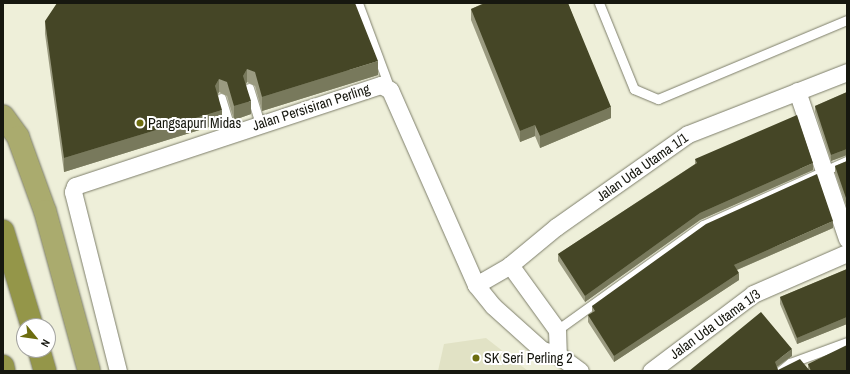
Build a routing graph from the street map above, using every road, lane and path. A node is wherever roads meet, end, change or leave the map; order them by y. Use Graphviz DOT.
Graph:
graph roads {
  1 [pos="358,3"];
  2 [pos="599,3"];
  3 [pos="847,20"];
  4 [pos="847,72"];
  5 [pos="249,88"];
  6 [pos="390,90"];
  7 [pos="797,91"];
  8 [pos="221,98"];
  9 [pos="3,116"];
  10 [pos="260,124"];
  11 [pos="232,134"];
  12 [pos="847,161"];
  13 [pos="824,169"];
  14 [pos="3,231"];
  15 [pos="847,239"];
  16 [pos="847,253"];
  17 [pos="510,265"];
  18 [pos="476,285"];
  19 [pos="30,318"];
  20 [pos="557,330"];
  21 [pos="847,342"];
  22 [pos="558,355"];
  23 [pos="41,358"];
  24 [pos="3,366"];
  25 [pos="4,371"];
  26 [pos="45,371"];
  27 [pos="89,371"];
  28 [pos="118,371"];
  29 [pos="580,371"];
  30 [pos="651,371"];
  31 [pos="780,371"];
  1 -- 6 [label="lane"];
  2 -- 3 [label="lane"];
  4 -- 7 [label="street, Jalan Uda Utama 1/1"];
  5 -- 10 [label="lane"];
  6 -- 10 [label="street, Jalan Persisiran Perling"];
  6 -- 18 [label="street, Jalan Persisiran Perling"];
  7 -- 13 [label="street"];
  7 -- 17 [label="street, Jalan Uda Utama 1/1"];
  8 -- 11 [label="lane"];
  9 -- 27 [label="highway"];
  10 -- 11 [label="street, Jalan Persisiran Perling"];
  11 -- 28 [label="street, Jalan Persisiran Perling"];
  12 -- 13 [label="lane"];
  13 -- 15 [label="street"];
  13 -- 20 [label="lane"];
  14 -- 19 [label="highway"];
  16 -- 30 [label="street, Jalan Uda Utama 1/3"];
  17 -- 18 [label="street, Jalan Uda Utama 1/1"];
  17 -- 20 [label="street"];
  18 -- 22 [label="street, Jalan Persisiran Perling"];
  20 -- 22 [label="street"];
  21 -- 31 [label="lane"];
  22 -- 29 [label="street, Jalan Persisiran Perling"];
  23 -- 26 [label="highway"];
  24 -- 25 [label="highway"];
}
